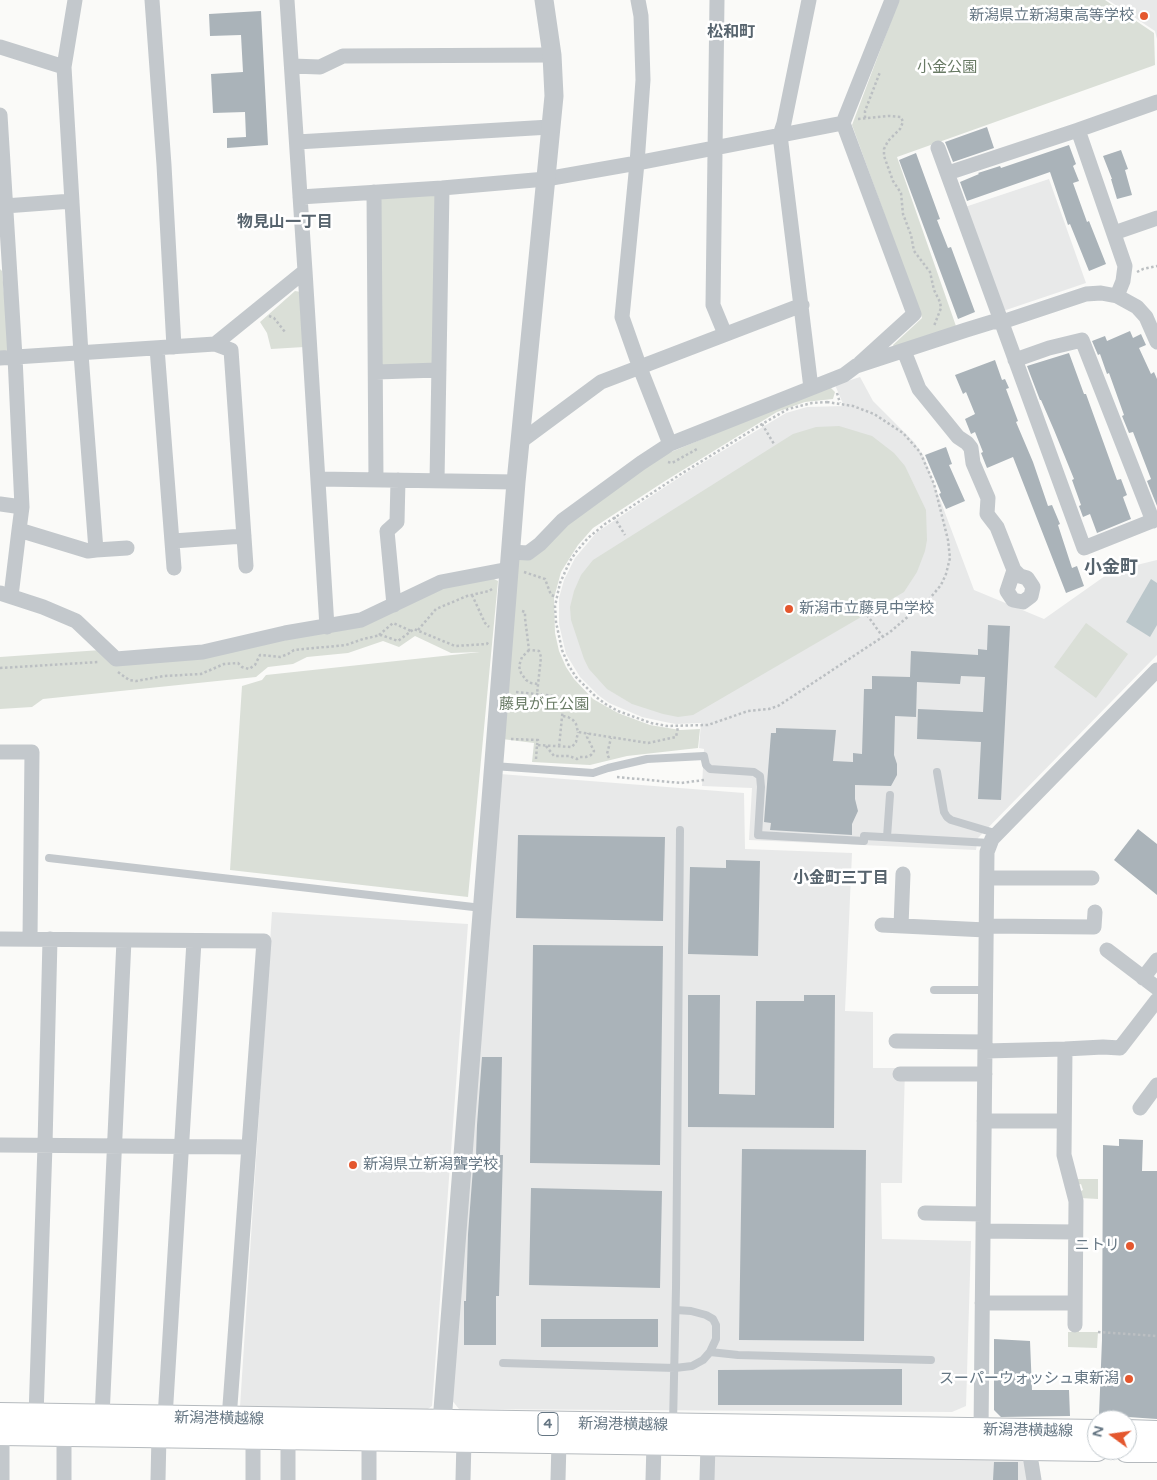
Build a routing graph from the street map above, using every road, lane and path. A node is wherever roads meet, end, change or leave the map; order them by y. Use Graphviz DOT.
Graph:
graph roads {
  1 [pos="75,0"];
  2 [pos="152,0"];
  3 [pos="287,0"];
  4 [pos="544,0"];
  5 [pos="638,0"];
  6 [pos="716,0"];
  7 [pos="809,0"];
  8 [pos="892,0"];
  9 [pos="0,47"];
  10 [pos="552,55"];
  11 [pos="292,66"];
  12 [pos="64,67"];
  13 [pos="1157,102"];
  14 [pos="0,115"];
  15 [pos="849,121"];
  16 [pos="550,127"];
  17 [pos="1078,130"];
  18 [pos="780,135"];
  19 [pos="297,142"];
  20 [pos="716,148"];
  21 [pos="938,148"];
  22 [pos="637,163"];
  23 [pos="948,173"];
  24 [pos="546,179"];
  25 [pos="442,188"];
  26 [pos="374,192"];
  27 [pos="300,197"];
  28 [pos="72,202"];
  29 [pos="4,210"];
  30 [pos="1157,218"];
  31 [pos="1114,233"];
  32 [pos="0,242"];
  33 [pos="305,271"];
  34 [pos="1117,296"];
  35 [pos="802,305"];
  36 [pos="255,312"];
  37 [pos="1002,322"];
  38 [pos="933,331"];
  39 [pos="285,332"];
  40 [pos="726,334"];
  41 [pos="1157,342"];
  42 [pos="215,344"];
  43 [pos="174,347"];
  44 [pos="157,348"];
  45 [pos="904,351"];
  46 [pos="81,354"];
  47 [pos="15,357"];
  48 [pos="0,358"];
  49 [pos="1015,360"];
  50 [pos="856,366"];
  51 [pos="640,368"];
  52 [pos="439,370"];
  53 [pos="376,372"];
  54 [pos="809,389"];
  55 [pos="787,405"];
  56 [pos="762,424"];
  57 [pos="520,442"];
  58 [pos="670,444"];
  59 [pos="774,444"];
  60 [pos="697,449"];
  61 [pos="662,461"];
  62 [pos="318,478"];
  63 [pos="376,480"];
  64 [pos="398,480"];
  65 [pos="437,481"];
  66 [pos="516,482"];
  67 [pos="0,504"];
  68 [pos="22,507"];
  69 [pos="614,518"];
  70 [pos="1155,520"];
  71 [pos="19,530"];
  72 [pos="625,535"];
  73 [pos="244,536"];
  74 [pos="173,541"];
  75 [pos="127,548"];
  76 [pos="96,550"];
  77 [pos="513,563"];
  78 [pos="246,566"];
  79 [pos="174,568"];
  80 [pos="1014,570"];
  81 [pos="6,594"];
  82 [pos="472,595"];
  83 [pos="557,597"];
  84 [pos="492,598"];
  85 [pos="394,605"];
  86 [pos="516,610"];
  87 [pos="867,615"];
  88 [pos="490,618"];
  89 [pos="327,627"];
  90 [pos="489,627"];
  91 [pos="418,630"];
  92 [pos="411,631"];
  93 [pos="378,636"];
  94 [pos="883,637"];
  95 [pos="528,650"];
  96 [pos="104,662"];
  97 [pos="0,668"];
  98 [pos="1157,670"];
  99 [pos="117,671"];
  100 [pos="538,684"];
  101 [pos="510,691"];
  102 [pos="537,694"];
  103 [pos="562,716"];
  104 [pos="678,727"];
  105 [pos="578,732"];
  106 [pos="588,733"];
  107 [pos="611,738"];
  108 [pos="546,746"];
  109 [pos="559,747"];
  110 [pos="0,752"];
  111 [pos="493,766"];
  112 [pos="611,767"];
  113 [pos="535,769"];
  114 [pos="937,772"];
  115 [pos="593,773"];
  116 [pos="704,780"];
  117 [pos="890,794"];
  118 [pos="680,830"];
  119 [pos="887,837"];
  120 [pos="994,839"];
  121 [pos="48,858"];
  122 [pos="903,874"];
  123 [pos="987,878"];
  124 [pos="1092,878"];
  125 [pos="482,908"];
  126 [pos="1095,912"];
  127 [pos="882,925"];
  128 [pos="901,926"];
  129 [pos="986,928"];
  130 [pos="30,938"];
  131 [pos="0,939"];
  132 [pos="50,939"];
  133 [pos="124,940"];
  134 [pos="194,941"];
  135 [pos="1107,950"];
  136 [pos="1157,960"];
  137 [pos="1143,978"];
  138 [pos="1157,988"];
  139 [pos="934,990"];
  140 [pos="986,990"];
  141 [pos="1157,1000"];
  142 [pos="896,1041"];
  143 [pos="985,1046"];
  144 [pos="1064,1050"];
  145 [pos="900,1074"];
  146 [pos="985,1074"];
  147 [pos="1157,1085"];
  148 [pos="1140,1108"];
  149 [pos="984,1121"];
  150 [pos="1064,1121"];
  151 [pos="0,1145"];
  152 [pos="45,1145"];
  153 [pos="115,1147"];
  154 [pos="182,1147"];
  155 [pos="248,1147"];
  156 [pos="925,1213"];
  157 [pos="983,1214"];
  158 [pos="983,1232"];
  159 [pos="1075,1232"];
  160 [pos="982,1303"];
  161 [pos="1074,1303"];
  162 [pos="676,1310"];
  163 [pos="1075,1325"];
  164 [pos="1098,1332"];
  165 [pos="1157,1336"];
  166 [pos="710,1352"];
  167 [pos="931,1360"];
  168 [pos="503,1363"];
  169 [pos="674,1368"];
  170 [pos="36,1416"];
  171 [pos="102,1417"];
  172 [pos="228,1419"];
  173 [pos="442,1422"];
  174 [pos="673,1426"];
  175 [pos="1,1427"];
  176 [pos="162,1427"];
  177 [pos="981,1430"];
  178 [pos="1087,1432"];
  179 [pos="1137,1432"];
  180 [pos="1157,1433"];
  181 [pos="64,1434"];
  182 [pos="253,1437"];
  183 [pos="288,1437"];
  184 [pos="369,1439"];
  185 [pos="464,1440"];
  186 [pos="559,1442"];
  187 [pos="654,1443"];
  188 [pos="708,1444"];
  189 [pos="1029,1449"];
  190 [pos="1087,1449"];
  191 [pos="1137,1450"];
  192 [pos="1157,1450"];
  193 [pos="2,1480"];
  194 [pos="64,1480"];
  195 [pos="158,1480"];
  196 [pos="253,1480"];
  197 [pos="288,1480"];
  198 [pos="369,1480"];
  199 [pos="463,1480"];
  200 [pos="558,1480"];
  201 [pos="653,1480"];
  202 [pos="707,1480"];
  203 [pos="1034,1480"];
  1 -- 12 [label="street"];
  2 -- 43 [label="street"];
  3 -- 11 [label="street"];
  4 -- 10 [label="street"];
  5 -- 22 [label="street"];
  6 -- 20 [label="street"];
  7 -- 18 [label="street"];
  8 -- 15 [label="street"];
  9 -- 12 [label="street"];
  10 -- 11 [label="street"];
  10 -- 16 [label="street"];
  11 -- 19 [label="street"];
  12 -- 28 [label="street"];
  13 -- 17 [label="street"];
  14 -- 29 [label="street"];
  15 -- 18 [label="street"];
  15 -- 38 [label="path"];
  15 -- 50 [label="street"];
  16 -- 19 [label="street"];
  16 -- 24 [label="street"];
  17 -- 23 [label="street"];
  17 -- 31 [label="street"];
  18 -- 20 [label="street"];
  18 -- 35 [label="street"];
  19 -- 27 [label="street"];
  20 -- 22 [label="street"];
  20 -- 40 [label="street"];
  21 -- 23 [label="street"];
  22 -- 24 [label="street"];
  22 -- 51 [label="street"];
  23 -- 37 [label="street"];
  24 -- 25 [label="street"];
  24 -- 57 [label="street"];
  25 -- 26 [label="street"];
  25 -- 52 [label="street"];
  26 -- 27 [label="street"];
  26 -- 53 [label="street"];
  27 -- 33 [label="street"];
  28 -- 29 [label="street"];
  28 -- 46 [label="street"];
  29 -- 32 [label="street"];
  29 -- 47 [label="street"];
  30 -- 31 [label="street"];
  31 -- 34 [label="street"];
  33 -- 36 [label="street"];
  33 -- 62 [label="street"];
  34 -- 37 [label="street"];
  34 -- 41 [label="street"];
  35 -- 40 [label="street"];
  35 -- 54 [label="street"];
  36 -- 39 [label="path"];
  36 -- 42 [label="street"];
  37 -- 45 [label="street"];
  37 -- 49 [label="street"];
  40 -- 51 [label="street"];
  42 -- 43 [label="street"];
  42 -- 73 [label="street"];
  43 -- 44 [label="street"];
  44 -- 46 [label="street"];
  44 -- 74 [label="street"];
  45 -- 50 [label="street"];
  45 -- 80 [label="street"];
  46 -- 47 [label="street"];
  46 -- 76 [label="street"];
  47 -- 48 [label="street"];
  47 -- 68 [label="street"];
  49 -- 70 [label="street"];
  49 -- 70 [label="street"];
  50 -- 54 [label="street"];
  51 -- 57 [label="street"];
  51 -- 58 [label="street"];
  52 -- 53 [label="street"];
  52 -- 65 [label="street"];
  53 -- 63 [label="street"];
  54 -- 55 [label="path"];
  54 -- 58 [label="street"];
  56 -- 59 [label="path"];
  56 -- 69 [label="path"];
  56 -- 94 [label="path"];
  57 -- 66 [label="street"];
  58 -- 77 [label="street"];
  60 -- 61 [label="path"];
  62 -- 63 [label="street"];
  62 -- 89 [label="street"];
  63 -- 64 [label="street"];
  64 -- 65 [label="street"];
  64 -- 85 [label="street"];
  65 -- 66 [label="street"];
  66 -- 77 [label="street"];
  67 -- 68 [label="street"];
  68 -- 71 [label="street"];
  69 -- 72 [label="path"];
  69 -- 83 [label="path"];
  71 -- 76 [label="street"];
  71 -- 81 [label="street"];
  73 -- 74 [label="street"];
  73 -- 78 [label="street"];
  74 -- 79 [label="street"];
  75 -- 76 [label="street"];
  77 -- 83 [label="path"];
  77 -- 85 [label="street"];
  77 -- 111 [label="street"];
  81 -- 89 [label="street"];
  82 -- 84 [label="path"];
  82 -- 90 [label="path"];
  82 -- 91 [label="path"];
  83 -- 104 [label="path"];
  85 -- 89 [label="street"];
  86 -- 95 [label="path"];
  87 -- 94 [label="path"];
  88 -- 90 [label="path"];
  90 -- 91 [label="path"];
  91 -- 92 [label="path"];
  92 -- 93 [label="path"];
  92 -- 93 [label="path"];
  93 -- 99 [label="path"];
  94 -- 104 [label="path"];
  95 -- 100 [label="path"];
  95 -- 100 [label="path"];
  96 -- 97 [label="path"];
  98 -- 120 [label="street"];
  100 -- 102 [label="path"];
  101 -- 102 [label="path"];
  102 -- 103 [label="path"];
  103 -- 105 [label="path"];
  103 -- 109 [label="path"];
  104 -- 107 [label="path"];
  105 -- 106 [label="path"];
  105 -- 109 [label="path"];
  106 -- 107 [label="path"];
  106 -- 108 [label="path"];
  107 -- 112 [label="path"];
  108 -- 109 [label="path"];
  108 -- 113 [label="path"];
  110 -- 130 [label="street"];
  111 -- 113 [label="lane"];
  111 -- 125 [label="street"];
  112 -- 115 [label="lane"];
  112 -- 119 [label="lane"];
  113 -- 115 [label="lane"];
  114 -- 120 [label="lane"];
  115 -- 116 [label="path"];
  117 -- 119 [label="lane"];
  118 -- 162 [label="lane"];
  119 -- 120 [label="lane"];
  120 -- 123 [label="street"];
  121 -- 125 [label="lane"];
  122 -- 128 [label="street"];
  123 -- 124 [label="street"];
  123 -- 129 [label="street"];
  125 -- 173 [label="street"];
  126 -- 129 [label="street"];
  127 -- 128 [label="street"];
  128 -- 129 [label="street"];
  129 -- 140 [label="street"];
  130 -- 131 [label="street"];
  130 -- 132 [label="street"];
  132 -- 133 [label="street"];
  132 -- 152 [label="street"];
  133 -- 134 [label="street"];
  133 -- 153 [label="street"];
  134 -- 154 [label="street"];
  134 -- 155 [label="street"];
  135 -- 137 [label="street"];
  136 -- 137 [label="street"];
  137 -- 138 [label="street"];
  139 -- 140 [label="lane"];
  140 -- 143 [label="street"];
  141 -- 144 [label="street"];
  142 -- 143 [label="street"];
  143 -- 144 [label="street"];
  143 -- 146 [label="street"];
  144 -- 150 [label="street"];
  145 -- 146 [label="street"];
  146 -- 149 [label="street"];
  147 -- 148 [label="street"];
  149 -- 150 [label="street"];
  149 -- 157 [label="street"];
  150 -- 159 [label="street"];
  151 -- 152 [label="street"];
  152 -- 153 [label="street"];
  152 -- 170 [label="street"];
  153 -- 154 [label="street"];
  153 -- 171 [label="street"];
  154 -- 155 [label="street"];
  154 -- 176 [label="street"];
  155 -- 172 [label="street"];
  156 -- 157 [label="street"];
  157 -- 158 [label="street"];
  158 -- 159 [label="street"];
  158 -- 160 [label="street"];
  159 -- 161 [label="street"];
  160 -- 161 [label="street"];
  160 -- 177 [label="street"];
  161 -- 163 [label="street"];
  162 -- 166 [label="lane"];
  162 -- 169 [label="lane"];
  164 -- 165 [label="path"];
  166 -- 167 [label="lane"];
  166 -- 169 [label="lane"];
  168 -- 169 [label="lane"];
  169 -- 174 [label="lane"];
  170 -- 171 [label="main road, 新潟港横越線 / 4"];
  170 -- 175 [label="main road, 新潟港横越線 / 4"];
  171 -- 176 [label="main road, 新潟港横越線 / 4"];
  172 -- 173 [label="main road, 新潟港横越線 / 4"];
  172 -- 176 [label="main road, 新潟港横越線 / 4"];
  173 -- 174 [label="main road, 新潟港横越線 / 4"];
  174 -- 177 [label="main road, 新潟港横越線 / 4"];
  175 -- 181 [label="main road, 新潟港横越線 / 4"];
  175 -- 193 [label="street"];
  176 -- 181 [label="main road, 新潟港横越線 / 4"];
  176 -- 182 [label="main road, 新潟港横越線 / 4"];
  176 -- 195 [label="street"];
  177 -- 178 [label="main road, 新潟港横越線 / 4"];
  179 -- 180 [label="main road"];
  181 -- 194 [label="street"];
  182 -- 183 [label="main road, 新潟港横越線 / 4"];
  182 -- 196 [label="street"];
  183 -- 184 [label="main road, 新潟港横越線 / 4"];
  183 -- 197 [label="street"];
  184 -- 185 [label="main road, 新潟港横越線 / 4"];
  184 -- 198 [label="street"];
  185 -- 186 [label="main road, 新潟港横越線 / 4"];
  185 -- 199 [label="street"];
  186 -- 187 [label="main road, 新潟港横越線 / 4"];
  186 -- 200 [label="street"];
  187 -- 188 [label="main road, 新潟港横越線 / 4"];
  187 -- 201 [label="street"];
  188 -- 189 [label="main road, 新潟港横越線 / 4"];
  188 -- 202 [label="street"];
  189 -- 190 [label="main road, 新潟港横越線 / 4"];
  189 -- 203 [label="street"];
  191 -- 192 [label="main road"];
}
